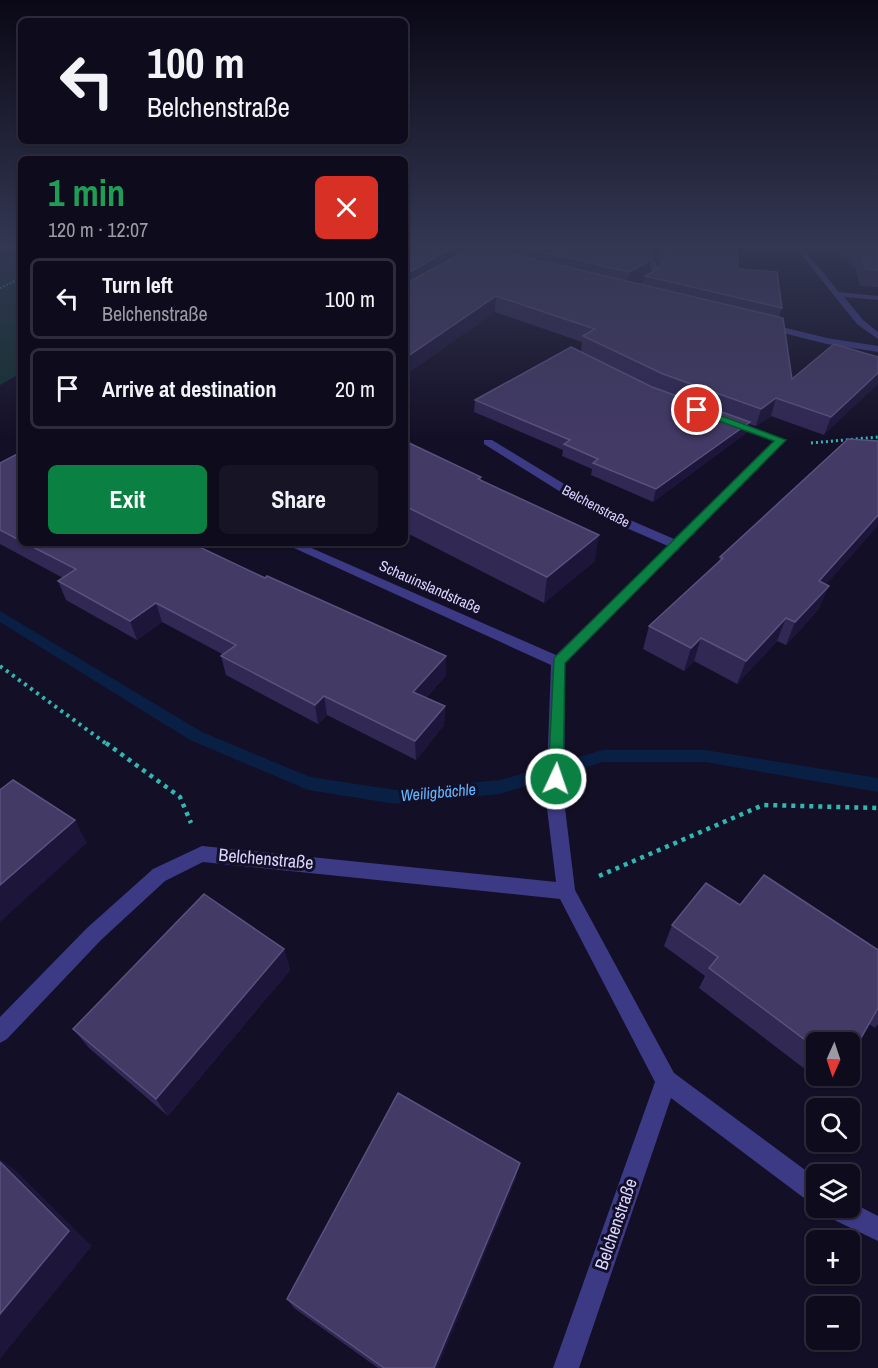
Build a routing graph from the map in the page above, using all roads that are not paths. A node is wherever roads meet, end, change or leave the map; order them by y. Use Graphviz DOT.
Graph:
graph roads {
  1 [pos="851,312"];
  2 [pos="761,324"];
  3 [pos="878,336"];
  4 [pos="878,349"];
  5 [pos="718,418"];
  6 [pos="488,442"];
  7 [pos="677,545"];
  8 [pos="296,546"];
  9 [pos="558,662"];
  10 [pos="566,891"];
  11 [pos="0,1032"];
  12 [pos="666,1081"];
  13 [pos="806,1186"];
  14 [pos="857,1218"];
  15 [pos="878,1229"];
  16 [pos="566,1368"];
  1 -- 3 [label="street"];
  2 -- 4 [label="street"];
  5 -- 7 [label="street"];
  6 -- 7 [label="street, Belchenstraße"];
  7 -- 9 [label="street"];
  8 -- 9 [label="street, Schauinslandstraße"];
  9 -- 10 [label="street"];
  10 -- 11 [label="street, Belchenstraße"];
  10 -- 12 [label="street"];
  12 -- 13 [label="street"];
  12 -- 16 [label="street, Belchenstraße"];
  14 -- 15 [label="street"];
}
